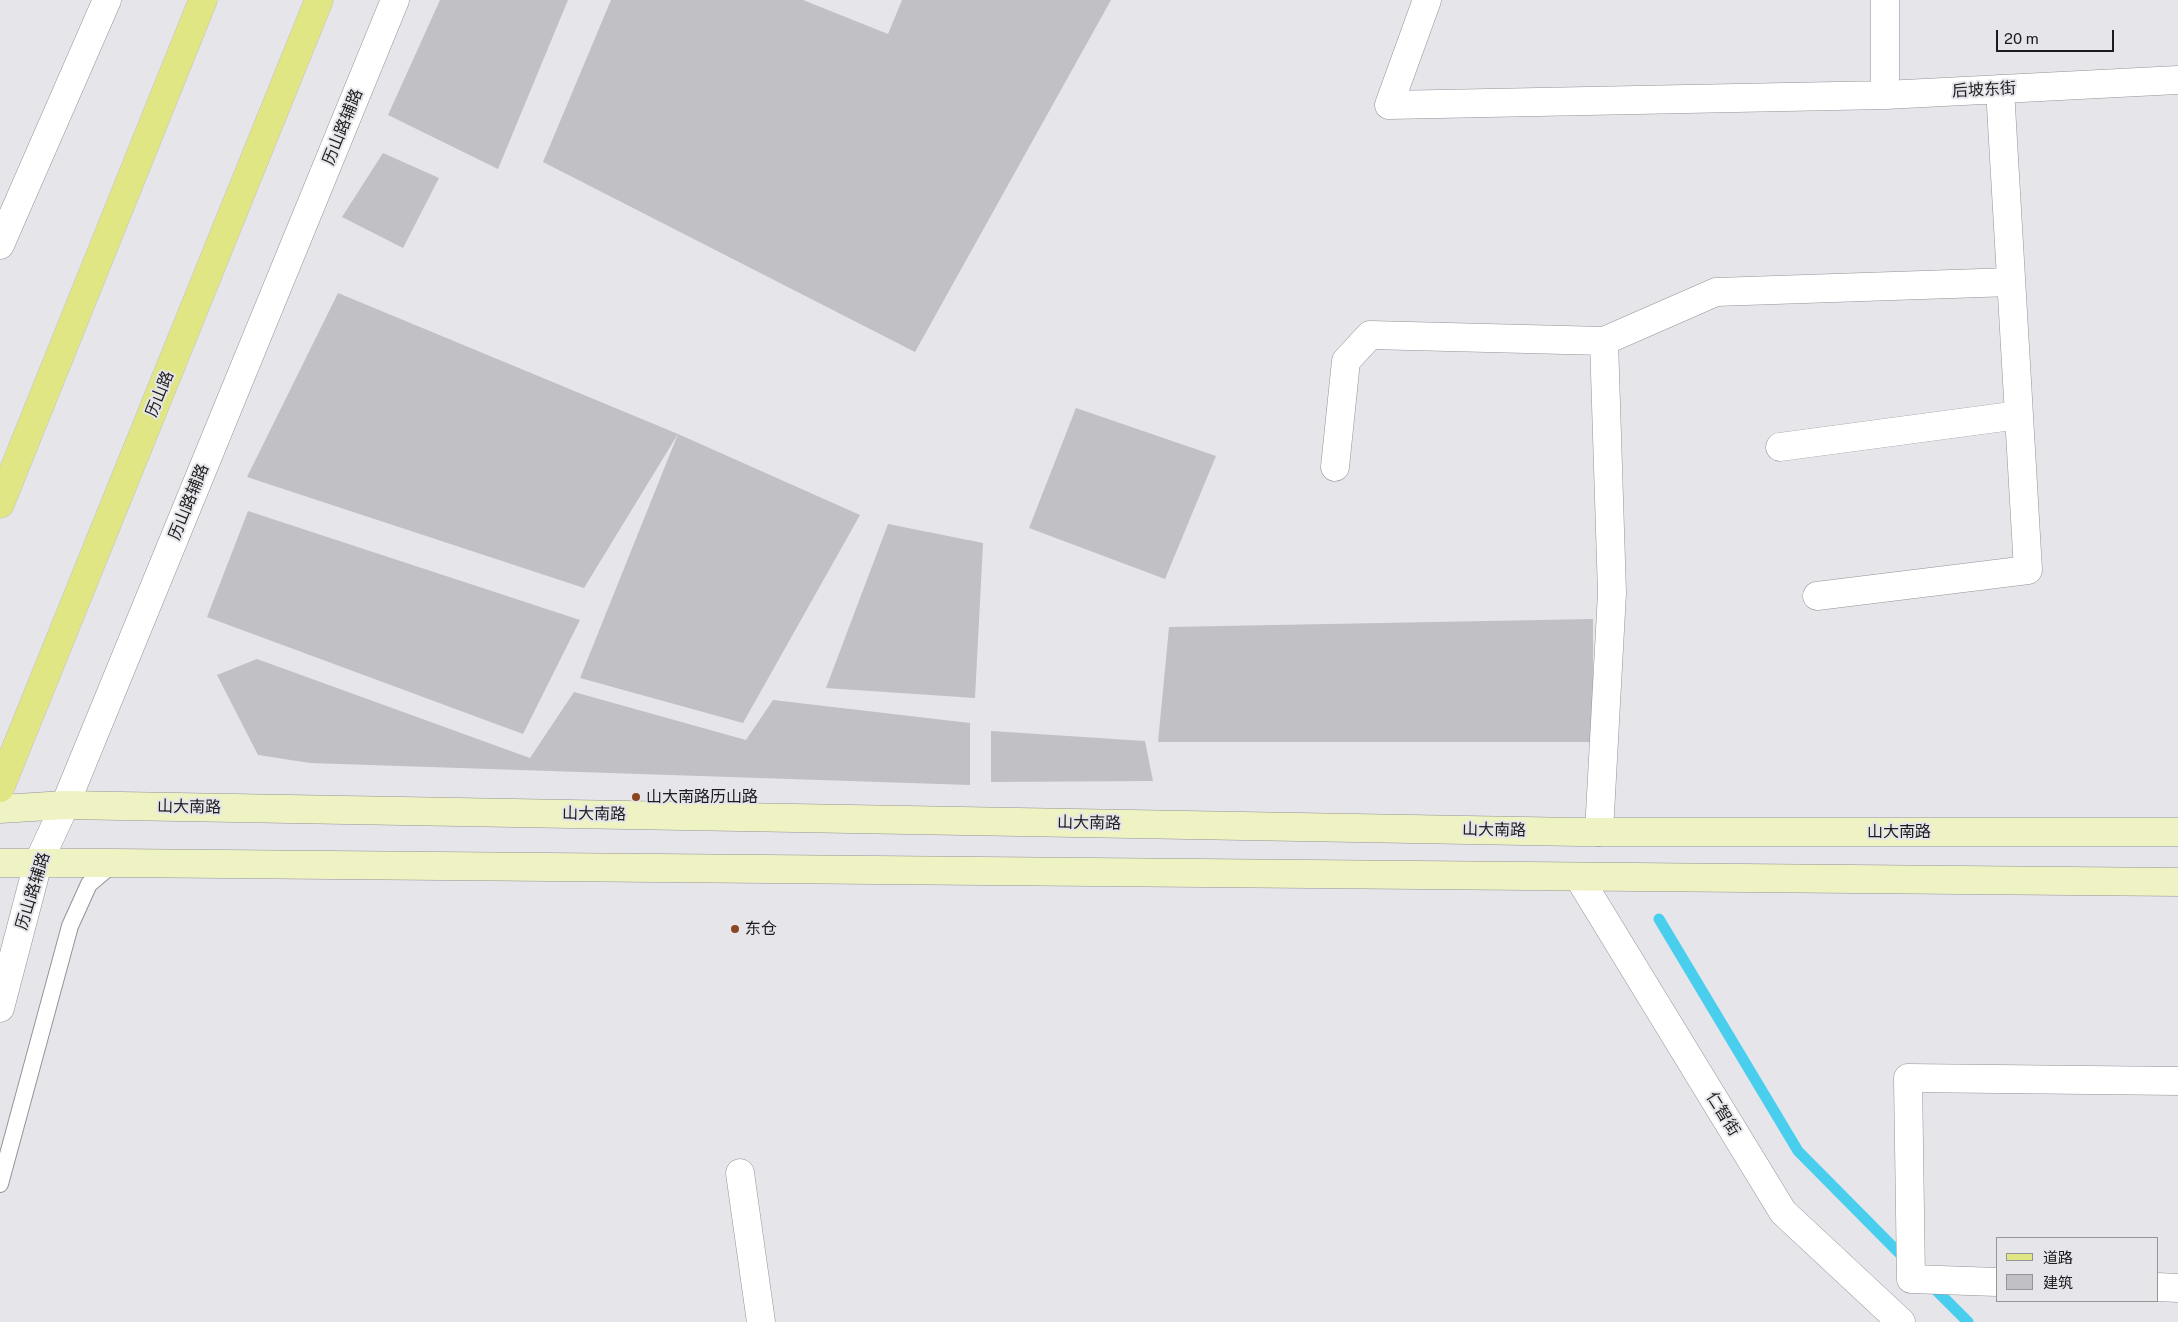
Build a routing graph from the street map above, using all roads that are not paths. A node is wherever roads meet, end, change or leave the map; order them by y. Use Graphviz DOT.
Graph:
graph roads {
  1 [pos="108,0"];
  2 [pos="203,0"];
  3 [pos="319,0"];
  4 [pos="395,0"];
  5 [pos="1427,0"];
  6 [pos="1885,0"];
  7 [pos="2178,80"];
  8 [pos="2000,89"];
  9 [pos="1885,95"];
  10 [pos="0,245"];
  11 [pos="2011,282"];
  12 [pos="1604,341"];
  13 [pos="2019,415"];
  14 [pos="1780,447"];
  15 [pos="1335,467"];
  16 [pos="0,504"];
  17 [pos="1817,596"];
  18 [pos="0,788"];
  19 [pos="65,805"];
  20 [pos="0,808"];
  21 [pos="1599,832"];
  22 [pos="2178,832"];
  23 [pos="0,863"];
  24 [pos="38,863"];
  25 [pos="114,863"];
  26 [pos="1579,878"];
  27 [pos="2178,882"];
  28 [pos="0,1008"];
  29 [pos="2178,1081"];
  30 [pos="740,1174"];
  31 [pos="0,1184"];
  32 [pos="1996,1282"];
  33 [pos="2158,1287"];
  34 [pos="2178,1288"];
  35 [pos="761,1322"];
  36 [pos="1901,1322"];
  1 -- 10 [label="street"];
  2 -- 16 [label="main road"];
  3 -- 18 [label="main road, 历山路"];
  4 -- 19 [label="street, 历山路辅路"];
  5 -- 9 [label="street, 后坡东街"];
  6 -- 9 [label="street"];
  7 -- 8 [label="street, 后坡东街"];
  8 -- 9 [label="street, 后坡东街"];
  8 -- 11 [label="street"];
  11 -- 12 [label="street"];
  11 -- 13 [label="street"];
  12 -- 15 [label="street"];
  12 -- 21 [label="street"];
  13 -- 14 [label="street"];
  13 -- 17 [label="street"];
  19 -- 20 [label="main road, 山大南路"];
  19 -- 21 [label="main road, 山大南路"];
  19 -- 24 [label="street, 历山路辅路"];
  21 -- 22 [label="main road, 山大南路"];
  23 -- 24 [label="main road"];
  24 -- 25 [label="main road"];
  24 -- 28 [label="street, 历山路辅路"];
  25 -- 26 [label="main road"];
  25 -- 31 [label="lane"];
  26 -- 27 [label="main road"];
  26 -- 36 [label="street, 仁智街"];
  29 -- 32 [label="street"];
  30 -- 35 [label="street"];
  33 -- 34 [label="street"];
}
